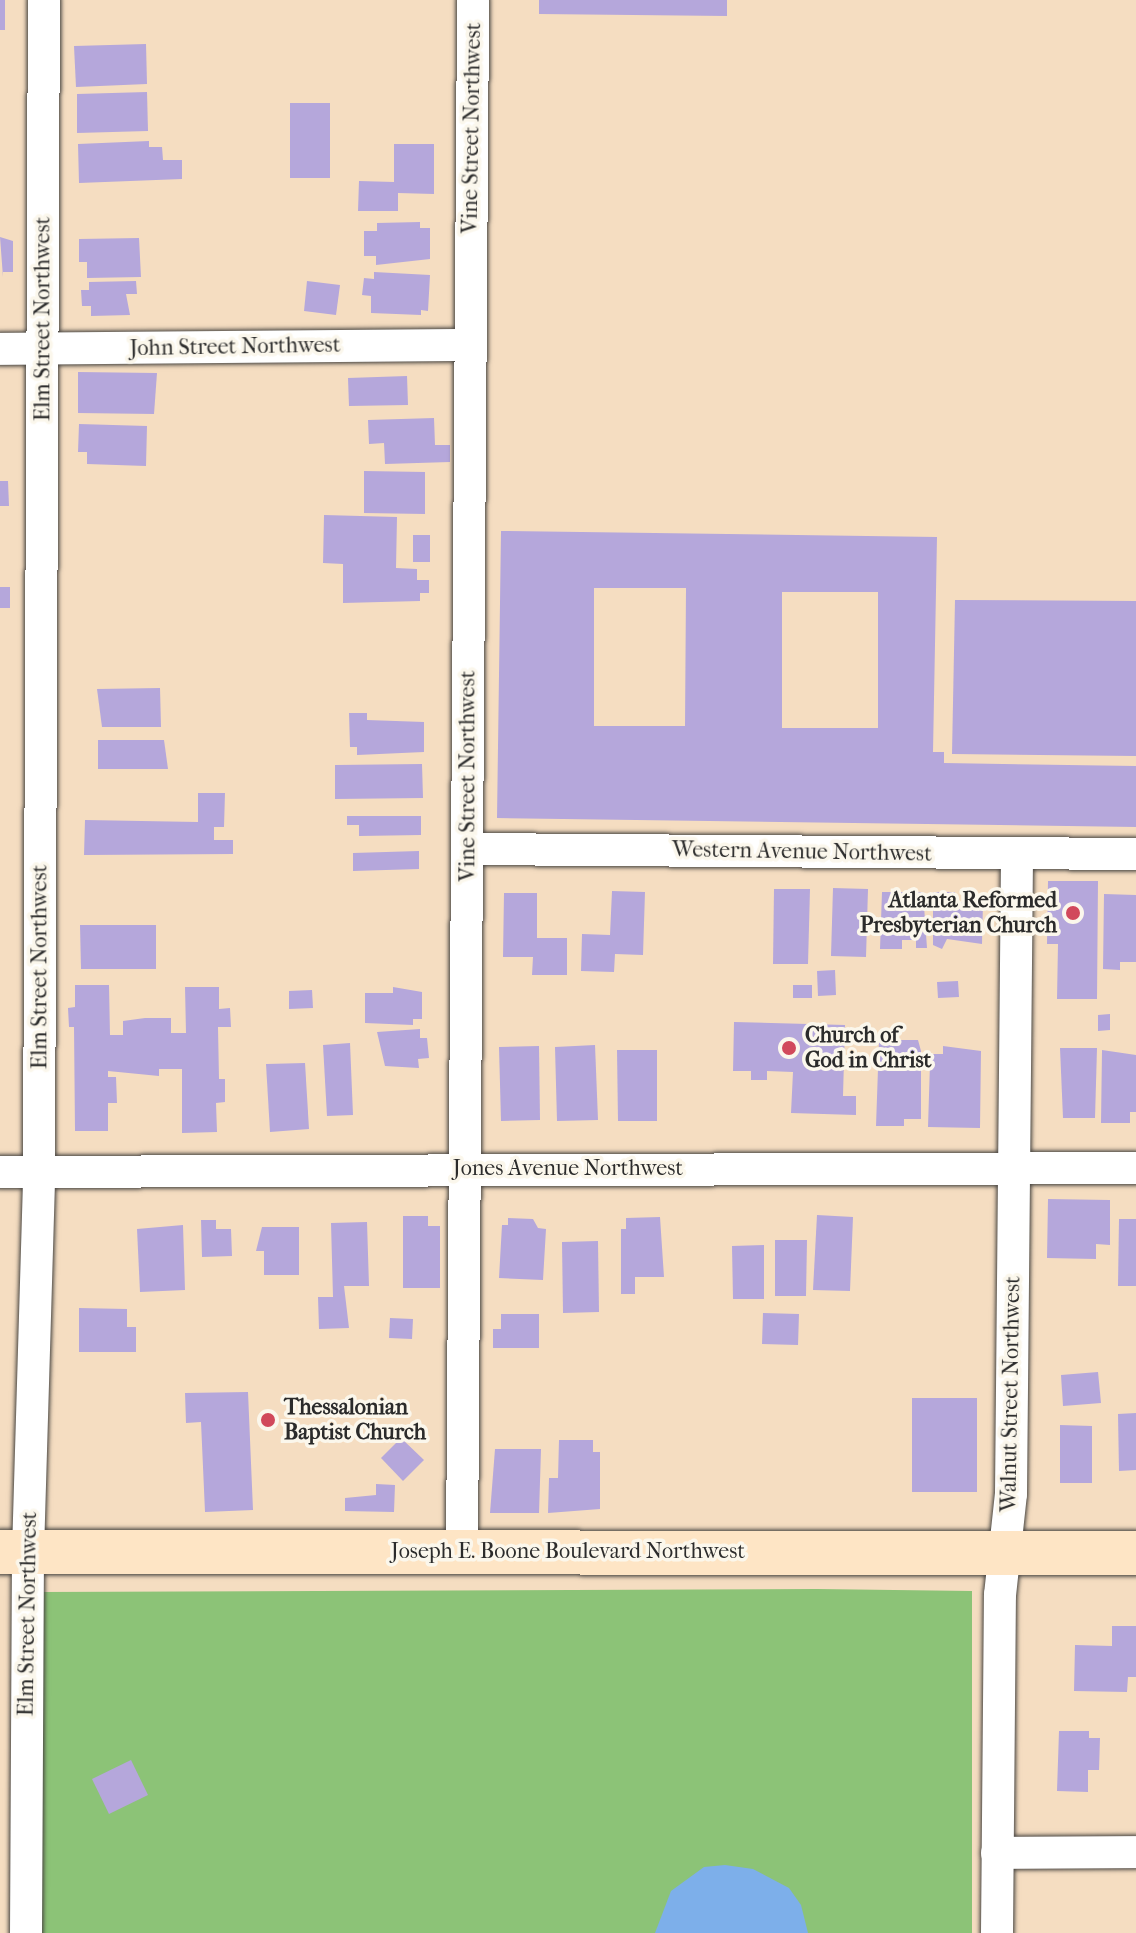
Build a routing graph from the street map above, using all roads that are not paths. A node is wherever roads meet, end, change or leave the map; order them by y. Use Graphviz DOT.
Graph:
graph roads {
  1 [pos="44,0"];
  2 [pos="473,0"];
  3 [pos="470,345"];
  4 [pos="0,349"];
  5 [pos="43,349"];
  6 [pos="468,849"];
  7 [pos="1017,854"];
  8 [pos="1136,854"];
  9 [pos="1014,1167"];
  10 [pos="1136,1168"];
  11 [pos="466,1169"];
  12 [pos="0,1172"];
  13 [pos="39,1172"];
  14 [pos="14,1552"];
  15 [pos="462,1552"];
  16 [pos="1005,1553"];
  17 [pos="1136,1553"];
  18 [pos="1136,1852"];
  19 [pos="997,1853"];
  20 [pos="26,1933"];
  21 [pos="997,1933"];
  1 -- 5 [label="street, Elm Street Northwest"];
  2 -- 3 [label="street, Vine Street Northwest"];
  3 -- 5 [label="street, John Street Northwest"];
  3 -- 6 [label="street, Vine Street Northwest"];
  4 -- 5 [label="street, John Street Northwest"];
  5 -- 13 [label="street, Elm Street Northwest"];
  6 -- 7 [label="street, Western Avenue Northwest"];
  6 -- 11 [label="street, Vine Street Northwest"];
  7 -- 8 [label="street, Western Avenue Northwest"];
  7 -- 9 [label="street, Walnut Street Northwest"];
  9 -- 10 [label="street, Jones Avenue Northwest"];
  9 -- 11 [label="street, Jones Avenue Northwest"];
  9 -- 16 [label="street, Walnut Street Northwest"];
  11 -- 13 [label="street, Jones Avenue Northwest"];
  11 -- 15 [label="street, Vine Street Northwest"];
  12 -- 13 [label="street, Jones Avenue Northwest"];
  13 -- 14 [label="street, Elm Street Northwest"];
  14 -- 15 [label="main road, Joseph E. Boone Boulevard Northwest"];
  14 -- 20 [label="street, Elm Street Northwest"];
  15 -- 16 [label="main road, Joseph E. Boone Boulevard Northwest"];
  16 -- 17 [label="main road, Joseph E. Boone Boulevard Northwest"];
  16 -- 19 [label="street, Walnut Street Northwest"];
  18 -- 19 [label="street"];
  19 -- 21 [label="street, Walnut Street Northwest"];
}
